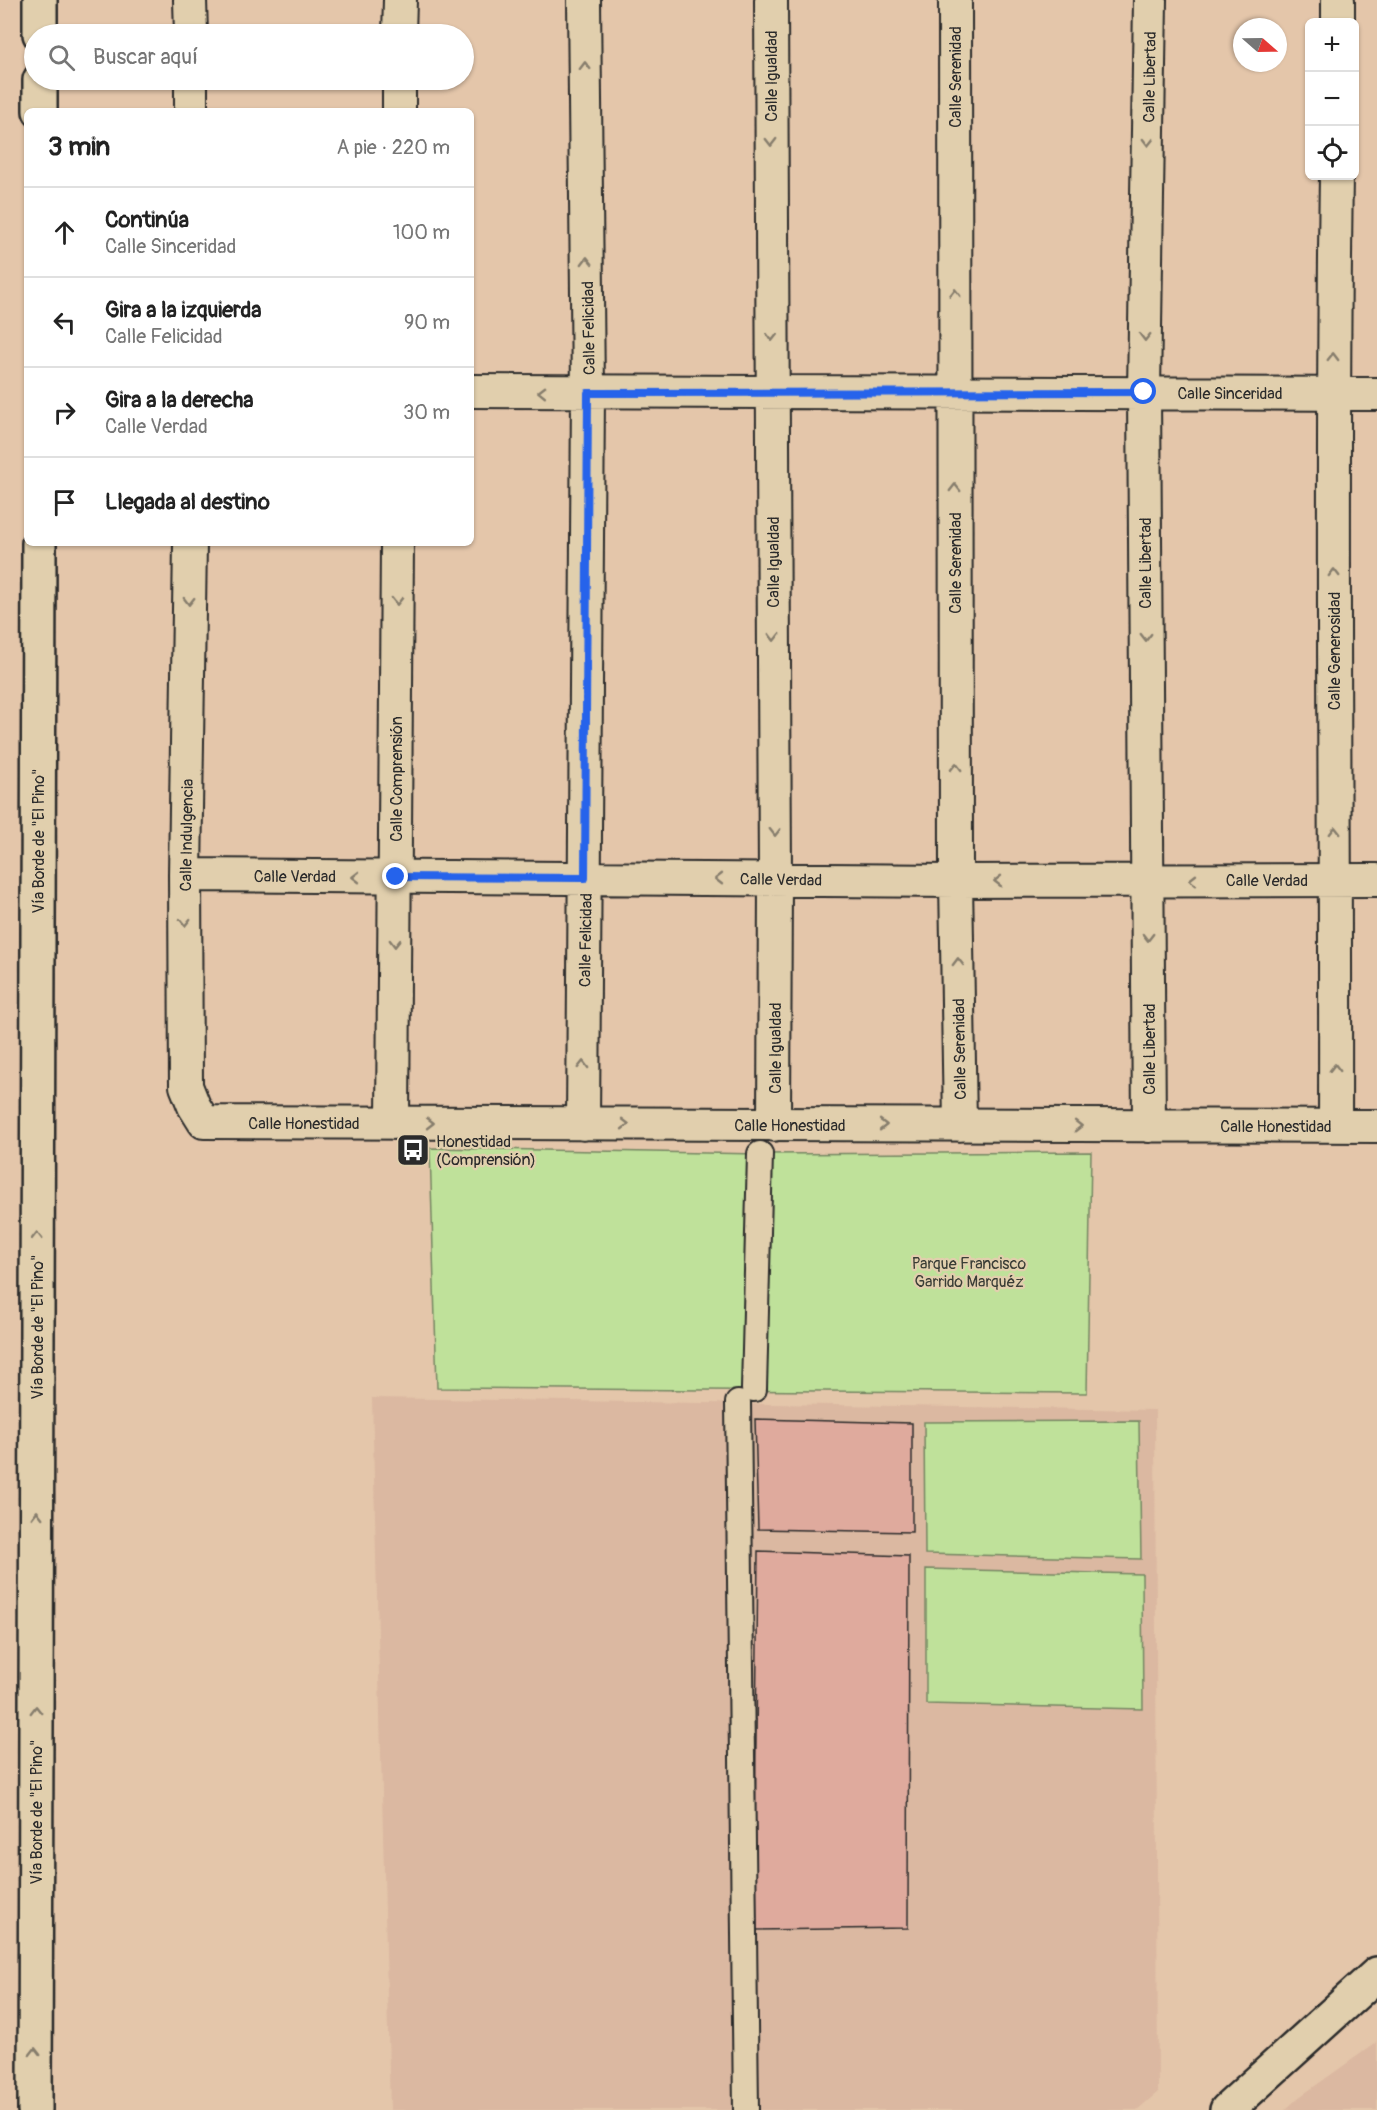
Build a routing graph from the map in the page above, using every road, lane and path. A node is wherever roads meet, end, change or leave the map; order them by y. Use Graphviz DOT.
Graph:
graph roads {
  1 [pos="40,0"];
  2 [pos="190,0"];
  3 [pos="400,0"];
  4 [pos="584,0"];
  5 [pos="771,0"];
  6 [pos="955,0"];
  7 [pos="1150,0"];
  8 [pos="1338,0"];
  9 [pos="1338,18"];
  10 [pos="40,24"];
  11 [pos="190,24"];
  12 [pos="399,24"];
  13 [pos="40,90"];
  14 [pos="191,90"];
  15 [pos="399,90"];
  16 [pos="40,108"];
  17 [pos="191,108"];
  18 [pos="399,108"];
  19 [pos="1336,180"];
  20 [pos="474,391"];
  21 [pos="1144,392"];
  22 [pos="588,393"];
  23 [pos="772,393"];
  24 [pos="954,393"];
  25 [pos="1333,394"];
  26 [pos="1377,394"];
  27 [pos="39,546"];
  28 [pos="190,546"];
  29 [pos="397,546"];
  30 [pos="185,875"];
  31 [pos="396,877"];
  32 [pos="585,878"];
  33 [pos="775,879"];
  34 [pos="1148,880"];
  35 [pos="1336,880"];
  36 [pos="1377,880"];
  37 [pos="956,881"];
  38 [pos="204,1122"];
  39 [pos="393,1123"];
  40 [pos="583,1124"];
  41 [pos="774,1125"];
  42 [pos="960,1125"];
  43 [pos="1149,1126"];
  44 [pos="1335,1126"];
  45 [pos="1377,1126"];
  46 [pos="760,1154"];
  47 [pos="1377,1974"];
  48 [pos="35,2110"];
  49 [pos="746,2110"];
  50 [pos="1227,2110"];
  1 -- 10 [label="main road"];
  2 -- 11 [label="street"];
  3 -- 12 [label="street"];
  22 -- 4 [label="street, Calle Felicidad, one-way"];
  5 -- 23 [label="street, Calle Igualdad, one-way"];
  24 -- 6 [label="street, Calle Serenidad, one-way"];
  7 -- 21 [label="street, Calle Libertad, one-way"];
  8 -- 9 [label="street"];
  13 -- 16 [label="main road"];
  14 -- 17 [label="street"];
  15 -- 18 [label="street"];
  25 -- 19 [label="street, Calle Generosidad, one-way"];
  22 -- 20 [label="street, Calle Sinceridad, one-way"];
  21 -- 24 [label="street, Calle Sinceridad"];
  21 -- 25 [label="street, Calle Sinceridad"];
  21 -- 34 [label="street, Calle Libertad, one-way"];
  22 -- 23 [label="street, Calle Sinceridad"];
  22 -- 32 [label="street, Calle Felicidad"];
  23 -- 24 [label="street, Calle Sinceridad"];
  23 -- 33 [label="street, Calle Igualdad, one-way"];
  37 -- 24 [label="street, Calle Serenidad, one-way"];
  25 -- 26 [label="street, Calle Sinceridad"];
  35 -- 25 [label="street, Calle Generosidad, one-way"];
  48 -- 27 [label="main road, Vía Borde de \"El Pino\", one-way"];
  28 -- 30 [label="street, Calle Indulgencia, one-way"];
  29 -- 31 [label="street, Calle Comprensión, one-way"];
  31 -- 30 [label="street, Calle Verdad, one-way"];
  30 -- 38 [label="street, Calle Indulgencia, one-way"];
  31 -- 32 [label="street, Calle Verdad"];
  31 -- 39 [label="street, Calle Comprensión, one-way"];
  33 -- 32 [label="street, Calle Verdad, one-way"];
  40 -- 32 [label="street, Calle Felicidad, one-way"];
  33 -- 37 [label="street, Calle Verdad"];
  33 -- 41 [label="street, Calle Igualdad"];
  35 -- 34 [label="street, Calle Verdad, one-way"];
  34 -- 37 [label="street, Calle Verdad, one-way"];
  34 -- 43 [label="street, Calle Libertad, one-way"];
  35 -- 36 [label="street, Calle Verdad"];
  44 -- 35 [label="street, Calle Generosidad, one-way"];
  42 -- 37 [label="street, Calle Serenidad, one-way"];
  38 -- 39 [label="street, Calle Honestidad"];
  39 -- 40 [label="street, Calle Honestidad, one-way"];
  40 -- 41 [label="street, Calle Honestidad, one-way"];
  41 -- 42 [label="street, Calle Honestidad, one-way"];
  42 -- 43 [label="street, Calle Honestidad, one-way"];
  43 -- 44 [label="street, Calle Honestidad"];
  44 -- 45 [label="street, Calle Honestidad"];
  46 -- 49 [label="street"];
  47 -- 50 [label="main road"];
}
